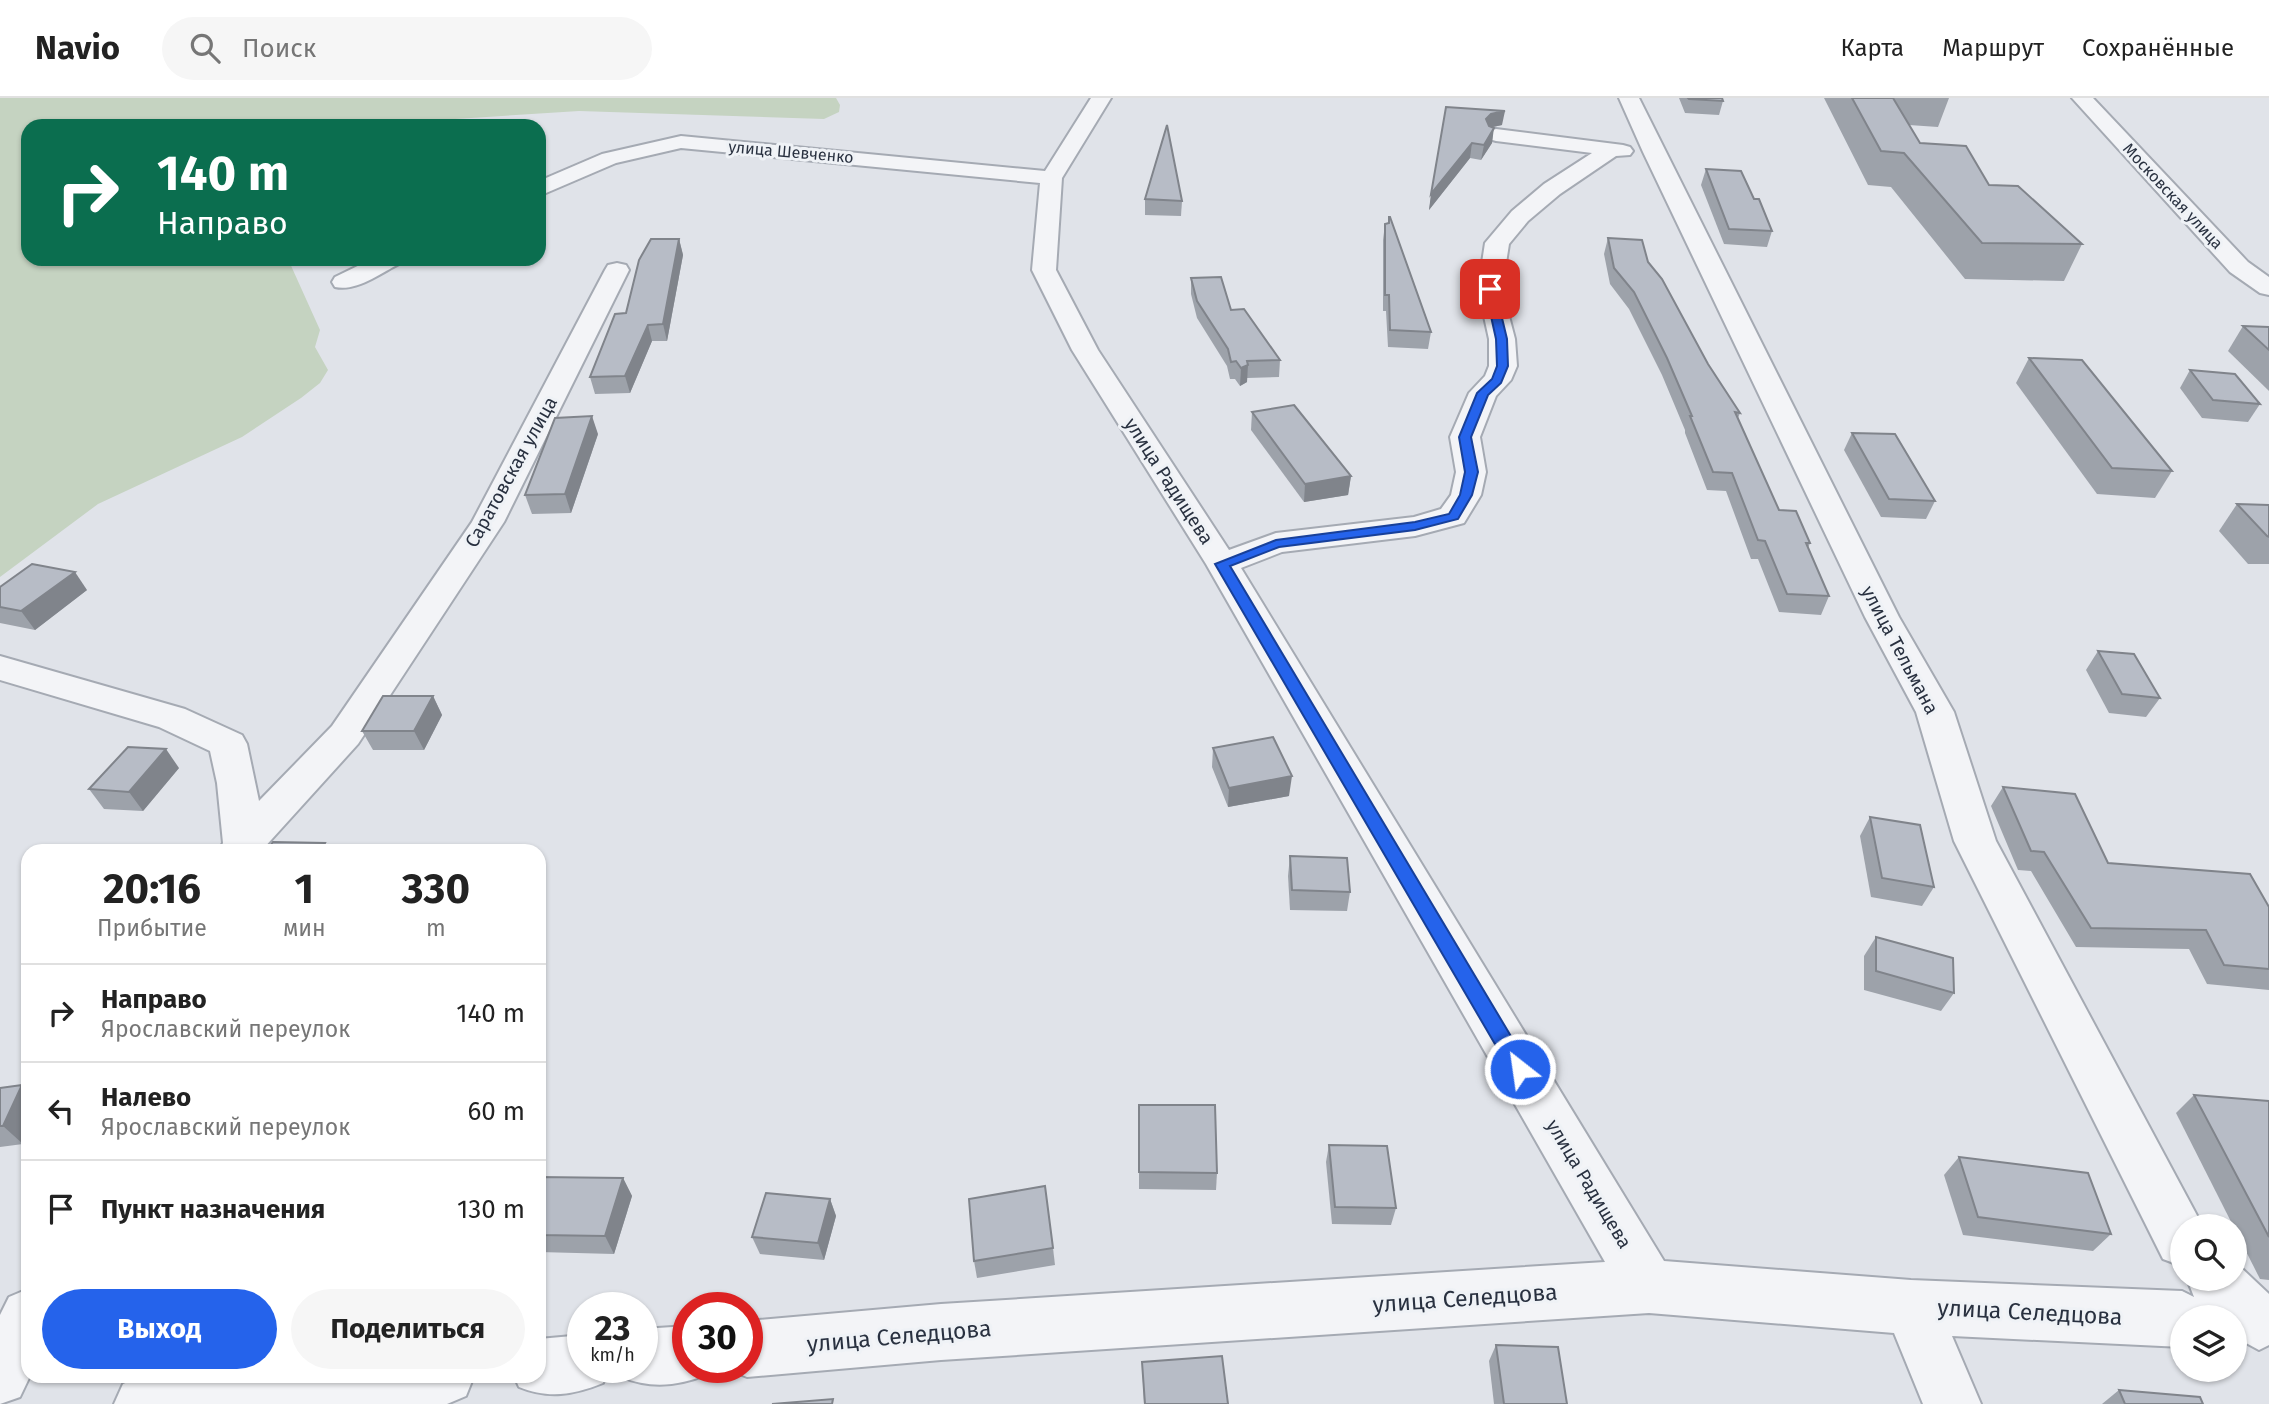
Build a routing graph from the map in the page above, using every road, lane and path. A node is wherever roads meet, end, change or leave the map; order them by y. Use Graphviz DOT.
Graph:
graph roads {
  1 [pos="1101,98"];
  2 [pos="1629,98"];
  3 [pos="2082,98"];
  4 [pos="1496,135"];
  5 [pos="1611,151"];
  6 [pos="1653,152"];
  7 [pos="1051,178"];
  8 [pos="546,186"];
  9 [pos="377,266"];
  10 [pos="617,270"];
  11 [pos="344,282"];
  12 [pos="2269,288"];
  13 [pos="1222,564"];
  14 [pos="0,668"];
  15 [pos="242,844"];
  16 [pos="245,844"];
  17 [pos="2170,1218"];
  18 [pos="1648,1286"];
  19 [pos="2225,1291"];
  20 [pos="1911,1307"];
  21 [pos="2170,1318"];
  22 [pos="2254,1322"];
  23 [pos="21,1331"];
  24 [pos="763,1348"];
  25 [pos="567,1364"];
  26 [pos="546,1366"];
  27 [pos="0,1377"];
  28 [pos="370,1383"];
  29 [pos="143,1404"];
  30 [pos="1952,1404"];
  1 -- 7 [label="street, улица Радищева"];
  2 -- 6 [label="street, улица Тельмана"];
  3 -- 12 [label="street, Московская улица"];
  4 -- 5 [label="street"];
  5 -- 6 [label="street"];
  5 -- 13 [label="street"];
  6 -- 17 [label="street, улица Тельмана"];
  7 -- 8 [label="street, улица Шевченко"];
  7 -- 13 [label="street, улица Радищева"];
  9 -- 11 [label="street"];
  10 -- 16 [label="street, Саратовская улица"];
  13 -- 18 [label="street, улица Радищева"];
  14 -- 15 [label="street"];
  18 -- 20 [label="street, улица Селедцова"];
  18 -- 24 [label="street, улица Селедцова"];
  19 -- 22 [label="street"];
  20 -- 21 [label="street, улица Селедцова"];
  20 -- 30 [label="street"];
  23 -- 27 [label="street"];
  25 -- 26 [label="street"];
  28 -- 29 [label="street"];
}
